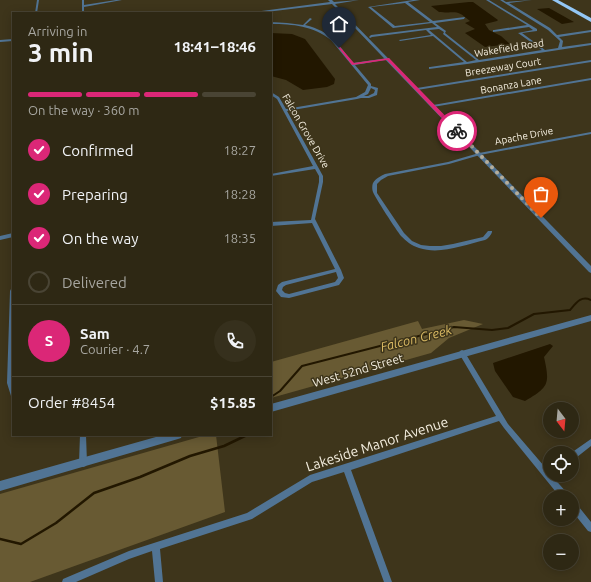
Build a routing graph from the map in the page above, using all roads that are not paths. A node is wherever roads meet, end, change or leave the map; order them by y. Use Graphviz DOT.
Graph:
graph roads {
  1 [pos="38,0"];
  2 [pos="83,0"];
  3 [pos="121,0"];
  4 [pos="357,0"];
  5 [pos="419,0"];
  6 [pos="487,0"];
  7 [pos="502,0"];
  8 [pos="531,0"];
  9 [pos="554,0"];
  10 [pos="331,2"];
  11 [pos="406,2"];
  12 [pos="506,3"];
  13 [pos="83,6"];
  14 [pos="36,12"];
  15 [pos="83,12"];
  16 [pos="256,12"];
  17 [pos="464,18"];
  18 [pos="311,19"];
  19 [pos="591,20"];
  20 [pos="272,23"];
  21 [pos="433,23"];
  22 [pos="303,26"];
  23 [pos="529,26"];
  24 [pos="440,28"];
  25 [pos="427,30"];
  26 [pos="494,31"];
  27 [pos="591,31"];
  28 [pos="434,36"];
  29 [pos="557,36"];
  30 [pos="368,38"];
  31 [pos="450,39"];
  32 [pos="12,40"];
  33 [pos="400,40"];
  34 [pos="440,40"];
  35 [pos="0,41"];
  36 [pos="591,44"];
  37 [pos="560,48"];
  38 [pos="546,51"];
  39 [pos="388,59"];
  40 [pos="479,61"];
  41 [pos="591,61"];
  42 [pos="467,63"];
  43 [pos="353,64"];
  44 [pos="430,68"];
  45 [pos="591,79"];
  46 [pos="370,87"];
  47 [pos="417,89"];
  48 [pos="272,94"];
  49 [pos="364,95"];
  50 [pos="433,106"];
  51 [pos="284,110"];
  52 [pos="591,133"];
  53 [pos="479,154"];
  54 [pos="316,166"];
  55 [pos="272,175"];
  56 [pos="314,221"];
  57 [pos="272,224"];
  58 [pos="490,232"];
  59 [pos="12,235"];
  60 [pos="0,238"];
  61 [pos="338,270"];
  62 [pos="591,270"];
  63 [pos="591,318"];
  64 [pos="12,322"];
  65 [pos="462,353"];
  66 [pos="12,390"];
  67 [pos="272,408"];
  68 [pos="500,418"];
  69 [pos="83,436"];
  70 [pos="174,436"];
  71 [pos="591,442"];
  72 [pos="579,451"];
  73 [pos="83,462"];
  74 [pos="346,467"];
  75 [pos="543,468"];
  76 [pos="0,486"];
  77 [pos="579,513"];
  78 [pos="591,528"];
  79 [pos="156,547"];
  80 [pos="66,582"];
  81 [pos="159,582"];
  82 [pos="388,582"];
  1 -- 14 [label="street"];
  2 -- 13 [label="street"];
  3 -- 13 [label="street"];
  4 -- 10 [label="street"];
  5 -- 11 [label="street"];
  6 -- 23 [label="street"];
  7 -- 12 [label="street"];
  8 -- 12 [label="street"];
  9 -- 19 [label="highway"];
  10 -- 16 [label="street"];
  10 -- 30 [label="street"];
  11 -- 21 [label="street"];
  11 -- 21 [label="street"];
  12 -- 29 [label="street"];
  13 -- 15 [label="street"];
  17 -- 21 [label="street"];
  18 -- 22 [label="street"];
  20 -- 22 [label="street"];
  21 -- 24 [label="street"];
  22 -- 43 [label="street"];
  23 -- 26 [label="street"];
  23 -- 38 [label="street"];
  24 -- 25 [label="street"];
  24 -- 31 [label="street"];
  25 -- 28 [label="street"];
  25 -- 30 [label="street"];
  27 -- 29 [label="street"];
  28 -- 33 [label="street"];
  28 -- 34 [label="street"];
  29 -- 37 [label="street"];
  30 -- 39 [label="street"];
  31 -- 34 [label="street"];
  31 -- 40 [label="street"];
  32 -- 35 [label="street"];
  34 -- 42 [label="street"];
  36 -- 37 [label="street, Wakefield Road"];
  37 -- 38 [label="street, Wakefield Road"];
  38 -- 40 [label="street, Wakefield Road"];
  39 -- 43 [label="street"];
  39 -- 47 [label="street"];
  40 -- 42 [label="street, Wakefield Road"];
  41 -- 47 [label="street, Breezeway Court"];
  42 -- 44 [label="street, Wakefield Road"];
  43 -- 46 [label="street"];
  45 -- 50 [label="street, Bonanza Lane"];
  46 -- 49 [label="street"];
  46 -- 49 [label="street"];
  47 -- 50 [label="street"];
  48 -- 51 [label="street, Falcon Grove Drive"];
  49 -- 51 [label="street"];
  50 -- 53 [label="street"];
  51 -- 54 [label="street, Falcon Grove Drive"];
  52 -- 53 [label="street, Apache Drive"];
  53 -- 58 [label="street, Apache Drive"];
  53 -- 62 [label="street"];
  54 -- 55 [label="street"];
  54 -- 56 [label="street, Falcon Grove Drive"];
  56 -- 57 [label="street"];
  56 -- 61 [label="street"];
  59 -- 60 [label="street"];
  61 -- 61 [label="street"];
  63 -- 65 [label="street, West 52nd Street"];
  64 -- 66 [label="street"];
  65 -- 67 [label="street, West 52nd Street"];
  65 -- 68 [label="street"];
  68 -- 74 [label="street, Lakeside Manor Avenue"];
  68 -- 75 [label="street"];
  69 -- 73 [label="street"];
  70 -- 73 [label="street"];
  71 -- 72 [label="street"];
  73 -- 76 [label="street"];
  74 -- 79 [label="street, Lakeside Manor Avenue"];
  74 -- 82 [label="street"];
  77 -- 78 [label="street"];
  79 -- 80 [label="street, Lakeside Manor Avenue"];
  79 -- 81 [label="street"];
}
